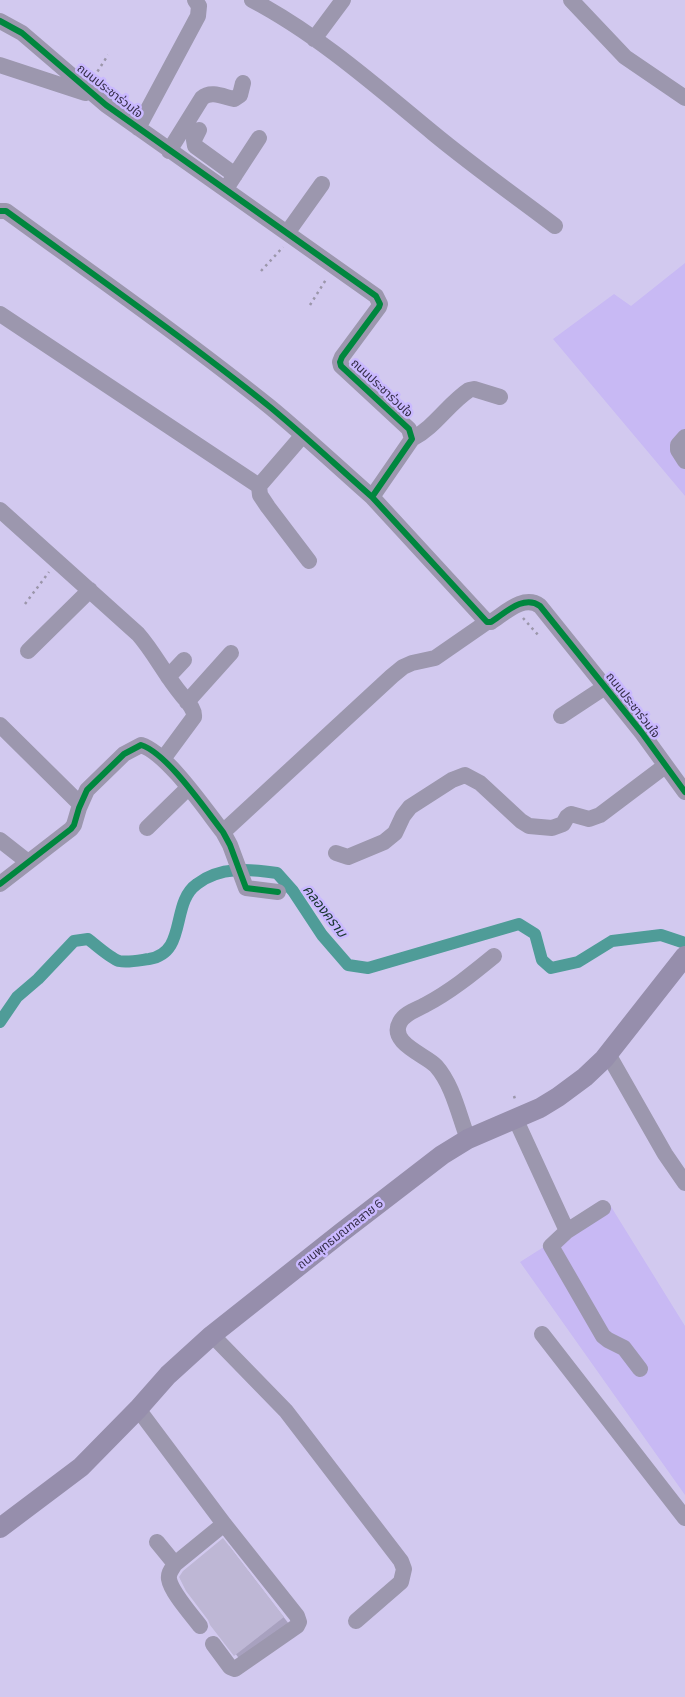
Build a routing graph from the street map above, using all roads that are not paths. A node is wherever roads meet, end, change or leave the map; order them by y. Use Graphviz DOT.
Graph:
graph roads {
  1 [pos="195,0"];
  2 [pos="343,0"];
  3 [pos="571,0"];
  4 [pos="257,1"];
  5 [pos="0,21"];
  6 [pos="314,39"];
  7 [pos="0,65"];
  8 [pos="243,83"];
  9 [pos="90,92"];
  10 [pos="685,98"];
  11 [pos="138,128"];
  12 [pos="199,130"];
  13 [pos="259,138"];
  14 [pos="169,150"];
  15 [pos="235,175"];
  16 [pos="322,184"];
  17 [pos="225,190"];
  18 [pos="0,211"];
  19 [pos="555,226"];
  20 [pos="290,235"];
  21 [pos="0,314"];
  22 [pos="500,397"];
  23 [pos="303,435"];
  24 [pos="685,437"];
  25 [pos="412,439"];
  26 [pos="685,462"];
  27 [pos="259,486"];
  28 [pos="372,497"];
  29 [pos="0,510"];
  30 [pos="309,561"];
  31 [pos="90,590"];
  32 [pos="487,622"];
  33 [pos="28,651"];
  34 [pos="231,653"];
  35 [pos="184,660"];
  36 [pos="168,677"];
  37 [pos="605,687"];
  38 [pos="187,702"];
  39 [pos="561,716"];
  40 [pos="0,725"];
  41 [pos="164,759"];
  42 [pos="665,766"];
  43 [pos="188,788"];
  44 [pos="685,792"];
  45 [pos="80,804"];
  46 [pos="147,828"];
  47 [pos="223,832"];
  48 [pos="0,840"];
  49 [pos="336,853"];
  50 [pos="28,862"];
  51 [pos="0,884"];
  52 [pos="278,892"];
  53 [pos="494,956"];
  54 [pos="685,956"];
  55 [pos="608,1054"];
  56 [pos="515,1118"];
  57 [pos="468,1139"];
  58 [pos="685,1182"];
  59 [pos="603,1208"];
  60 [pos="567,1231"];
  61 [pos="542,1334"];
  62 [pos="212,1335"];
  63 [pos="640,1369"];
  64 [pos="138,1409"];
  65 [pos="685,1518"];
  66 [pos="224,1524"];
  67 [pos="0,1528"];
  68 [pos="157,1542"];
  69 [pos="175,1564"];
  70 [pos="356,1621"];
  71 [pos="200,1626"];
  72 [pos="213,1644"];
  1 -- 11 [label="street"];
  2 -- 6 [label="street"];
  3 -- 10 [label="street"];
  4 -- 6 [label="street"];
  5 -- 9 [label="street, ถนนประชาร่วมใจ"];
  6 -- 19 [label="street"];
  7 -- 9 [label="street"];
  8 -- 14 [label="street"];
  9 -- 11 [label="street, ถนนประชาร่วมใจ"];
  11 -- 14 [label="street, ถนนประชาร่วมใจ"];
  12 -- 15 [label="street"];
  13 -- 15 [label="street"];
  14 -- 17 [label="street, ถนนประชาร่วมใจ"];
  15 -- 17 [label="street"];
  16 -- 20 [label="street"];
  17 -- 20 [label="street, ถนนประชาร่วมใจ"];
  18 -- 23 [label="street"];
  20 -- 25 [label="street, ถนนประชาร่วมใจ"];
  21 -- 27 [label="street"];
  22 -- 25 [label="street"];
  23 -- 27 [label="street"];
  23 -- 28 [label="street"];
  24 -- 26 [label="street"];
  25 -- 28 [label="street"];
  27 -- 30 [label="street"];
  28 -- 32 [label="street"];
  29 -- 31 [label="street"];
  31 -- 33 [label="street"];
  31 -- 36 [label="street"];
  32 -- 37 [label="street, ถนนประชาร่วมใจ"];
  32 -- 47 [label="street, ถนนประชาร่วมใจ"];
  34 -- 38 [label="street"];
  35 -- 36 [label="street"];
  36 -- 38 [label="street"];
  37 -- 39 [label="street"];
  37 -- 42 [label="street, ถนนประชาร่วมใจ"];
  38 -- 41 [label="street"];
  40 -- 45 [label="street"];
  41 -- 43 [label="street"];
  41 -- 45 [label="street"];
  42 -- 44 [label="street, ถนนประชาร่วมใจ"];
  42 -- 49 [label="street"];
  43 -- 46 [label="street"];
  43 -- 47 [label="street"];
  45 -- 50 [label="street"];
  47 -- 52 [label="street"];
  48 -- 50 [label="street"];
  50 -- 51 [label="street"];
  53 -- 57 [label="street"];
  54 -- 55 [label="main road, ถนนพุทธมณฑลสาย 6"];
  55 -- 56 [label="main road, ถนนพุทธมณฑลสาย 6"];
  55 -- 58 [label="street"];
  56 -- 57 [label="main road, ถนนพุทธมณฑลสาย 6"];
  56 -- 60 [label="street"];
  57 -- 62 [label="main road, ถนนพุทธมณฑลสาย 6"];
  59 -- 60 [label="street"];
  60 -- 63 [label="street"];
  61 -- 65 [label="street"];
  62 -- 64 [label="main road, ถนนพุทธมณฑลสาย 6"];
  62 -- 70 [label="street"];
  64 -- 66 [label="street"];
  64 -- 67 [label="main road, ถนนพุทธมณฑลสาย 6"];
  66 -- 69 [label="street"];
  66 -- 72 [label="street"];
  68 -- 69 [label="street"];
  69 -- 71 [label="street"];
}
